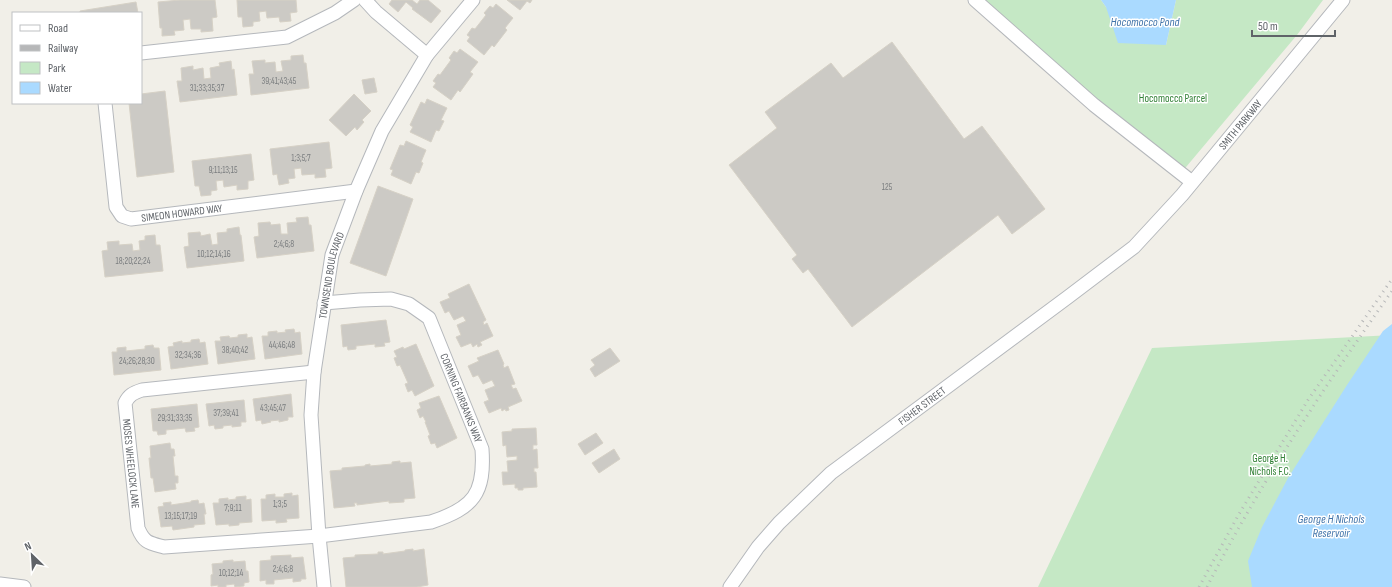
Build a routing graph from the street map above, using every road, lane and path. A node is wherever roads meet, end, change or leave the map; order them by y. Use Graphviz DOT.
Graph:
graph roads {
  1 [pos="354,0"];
  2 [pos="365,0"];
  3 [pos="473,0"];
  4 [pos="975,0"];
  5 [pos="1343,0"];
  6 [pos="142,53"];
  7 [pos="427,55"];
  8 [pos="105,104"];
  9 [pos="1192,182"];
  10 [pos="356,192"];
  11 [pos="1134,247"];
  12 [pos="324,303"];
  13 [pos="314,372"];
  14 [pos="319,536"];
  15 [pos="0,584"];
  16 [pos="24,587"];
  17 [pos="324,587"];
  18 [pos="730,587"];
  1 -- 6 [label="street"];
  2 -- 7 [label="street"];
  3 -- 7 [label="street, TOWNSEND BOULEVARD"];
  4 -- 9 [label="street"];
  5 -- 9 [label="street, SMITH PARKWAY"];
  7 -- 10 [label="street, TOWNSEND BOULEVARD"];
  8 -- 10 [label="street, SIMEON HOWARD WAY"];
  9 -- 11 [label="street, SMITH PARKWAY"];
  10 -- 12 [label="street, TOWNSEND BOULEVARD"];
  11 -- 18 [label="street, FISHER STREET"];
  12 -- 13 [label="street, TOWNSEND BOULEVARD"];
  12 -- 14 [label="street, CORNING FAIRBANKS WAY"];
  13 -- 14 [label="street, TOWNSEND BOULEVARD"];
  13 -- 14 [label="street, MOSES WHEELOCK LANE"];
  14 -- 17 [label="street, TOWNSEND BOULEVARD"];
  15 -- 16 [label="street"];
}
